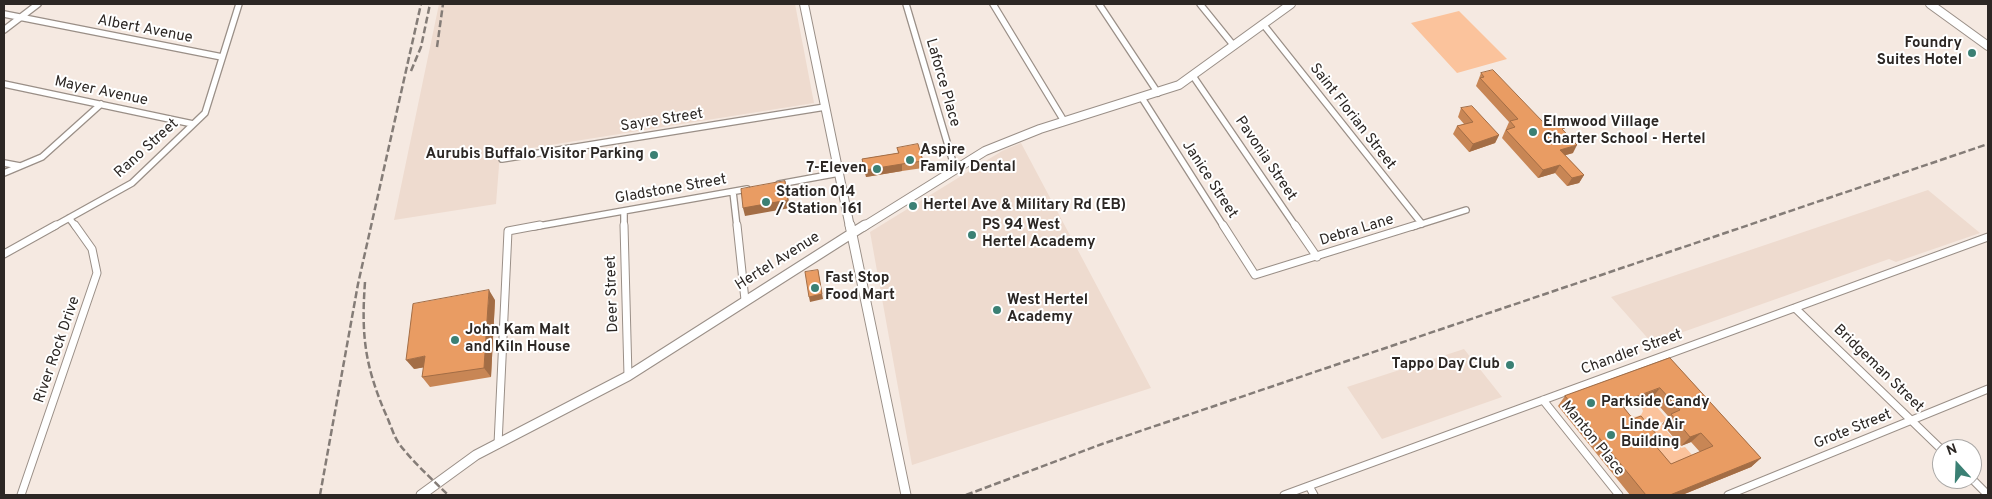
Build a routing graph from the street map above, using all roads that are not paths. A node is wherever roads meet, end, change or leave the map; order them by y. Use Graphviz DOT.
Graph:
graph roads {
  1 [pos="38,4"];
  2 [pos="239,4"];
  3 [pos="804,4"];
  4 [pos="906,4"];
  5 [pos="993,4"];
  6 [pos="1099,4"];
  7 [pos="1200,4"];
  8 [pos="1291,4"];
  9 [pos="1930,4"];
  10 [pos="4,14"];
  11 [pos="20,18"];
  12 [pos="1263,24"];
  13 [pos="4,30"];
  14 [pos="1234,46"];
  15 [pos="1988,46"];
  16 [pos="222,57"];
  17 [pos="1193,76"];
  18 [pos="4,84"];
  19 [pos="1158,93"];
  20 [pos="1142,98"];
  21 [pos="101,104"];
  22 [pos="826,107"];
  23 [pos="1064,122"];
  24 [pos="193,124"];
  25 [pos="502,159"];
  26 [pos="4,163"];
  27 [pos="20,166"];
  28 [pos="955,169"];
  29 [pos="4,173"];
  30 [pos="839,173"];
  31 [pos="771,185"];
  32 [pos="752,188"];
  33 [pos="732,192"];
  34 [pos="1466,210"];
  35 [pos="624,211"];
  36 [pos="69,218"];
  37 [pos="1422,224"];
  38 [pos="852,233"];
  39 [pos="1988,237"];
  40 [pos="4,254"];
  41 [pos="1316,257"];
  42 [pos="1255,274"];
  43 [pos="745,300"];
  44 [pos="1795,308"];
  45 [pos="628,376"];
  46 [pos="1988,390"];
  47 [pos="1543,400"];
  48 [pos="1912,421"];
  49 [pos="1932,440"];
  50 [pos="498,444"];
  51 [pos="1309,486"];
  52 [pos="21,495"];
  53 [pos="421,495"];
  54 [pos="906,495"];
  55 [pos="1284,495"];
  56 [pos="1314,495"];
  57 [pos="1619,495"];
  58 [pos="1728,495"];
  1 -- 11 [label="street"];
  2 -- 16 [label="street, Rano Street"];
  3 -- 22 [label="street"];
  4 -- 28 [label="street, Laforce Place"];
  5 -- 23 [label="street"];
  6 -- 19 [label="street"];
  7 -- 14 [label="street"];
  8 -- 12 [label="street, Hertel Avenue"];
  9 -- 15 [label="street"];
  10 -- 11 [label="street, Albert Avenue"];
  11 -- 13 [label="street"];
  11 -- 16 [label="street, Albert Avenue"];
  12 -- 14 [label="street, Hertel Avenue"];
  12 -- 37 [label="street, Saint Florian Street"];
  14 -- 17 [label="street, Hertel Avenue"];
  16 -- 24 [label="street, Rano Street"];
  17 -- 19 [label="street, Hertel Avenue"];
  17 -- 41 [label="street, Pavonia Street"];
  18 -- 21 [label="street, Mayer Avenue"];
  19 -- 20 [label="street, Hertel Avenue"];
  20 -- 23 [label="street, Hertel Avenue"];
  20 -- 42 [label="street, Janice Street"];
  21 -- 24 [label="street, Mayer Avenue"];
  21 -- 27 [label="street"];
  22 -- 25 [label="street, Sayre Street"];
  22 -- 30 [label="street"];
  23 -- 28 [label="street, Hertel Avenue"];
  24 -- 36 [label="street, Rano Street"];
  26 -- 27 [label="street"];
  27 -- 29 [label="street"];
  28 -- 38 [label="street, Hertel Avenue"];
  30 -- 31 [label="street"];
  30 -- 38 [label="street"];
  32 -- 33 [label="street, Gladstone Street"];
  33 -- 35 [label="street, Gladstone Street"];
  33 -- 43 [label="street"];
  34 -- 37 [label="street, Debra Lane"];
  35 -- 45 [label="street, Deer Street"];
  35 -- 50 [label="street, Gladstone Street"];
  36 -- 40 [label="street, Rano Street"];
  36 -- 52 [label="street, River Rock Drive"];
  37 -- 41 [label="street, Debra Lane"];
  38 -- 43 [label="street, Hertel Avenue"];
  38 -- 54 [label="street"];
  39 -- 44 [label="street, Chandler Street"];
  41 -- 42 [label="street, Debra Lane"];
  43 -- 45 [label="street, Hertel Avenue"];
  44 -- 47 [label="street, Chandler Street"];
  44 -- 48 [label="street, Bridgeman Street"];
  45 -- 50 [label="street, Hertel Avenue"];
  46 -- 48 [label="street, Grote Street"];
  47 -- 51 [label="street, Chandler Street"];
  47 -- 57 [label="street, Manton Place"];
  48 -- 49 [label="street, Bridgeman Street"];
  48 -- 58 [label="street, Grote Street"];
  50 -- 53 [label="street, Hertel Avenue"];
  51 -- 55 [label="street, Chandler Street"];
  51 -- 56 [label="street"];
}
